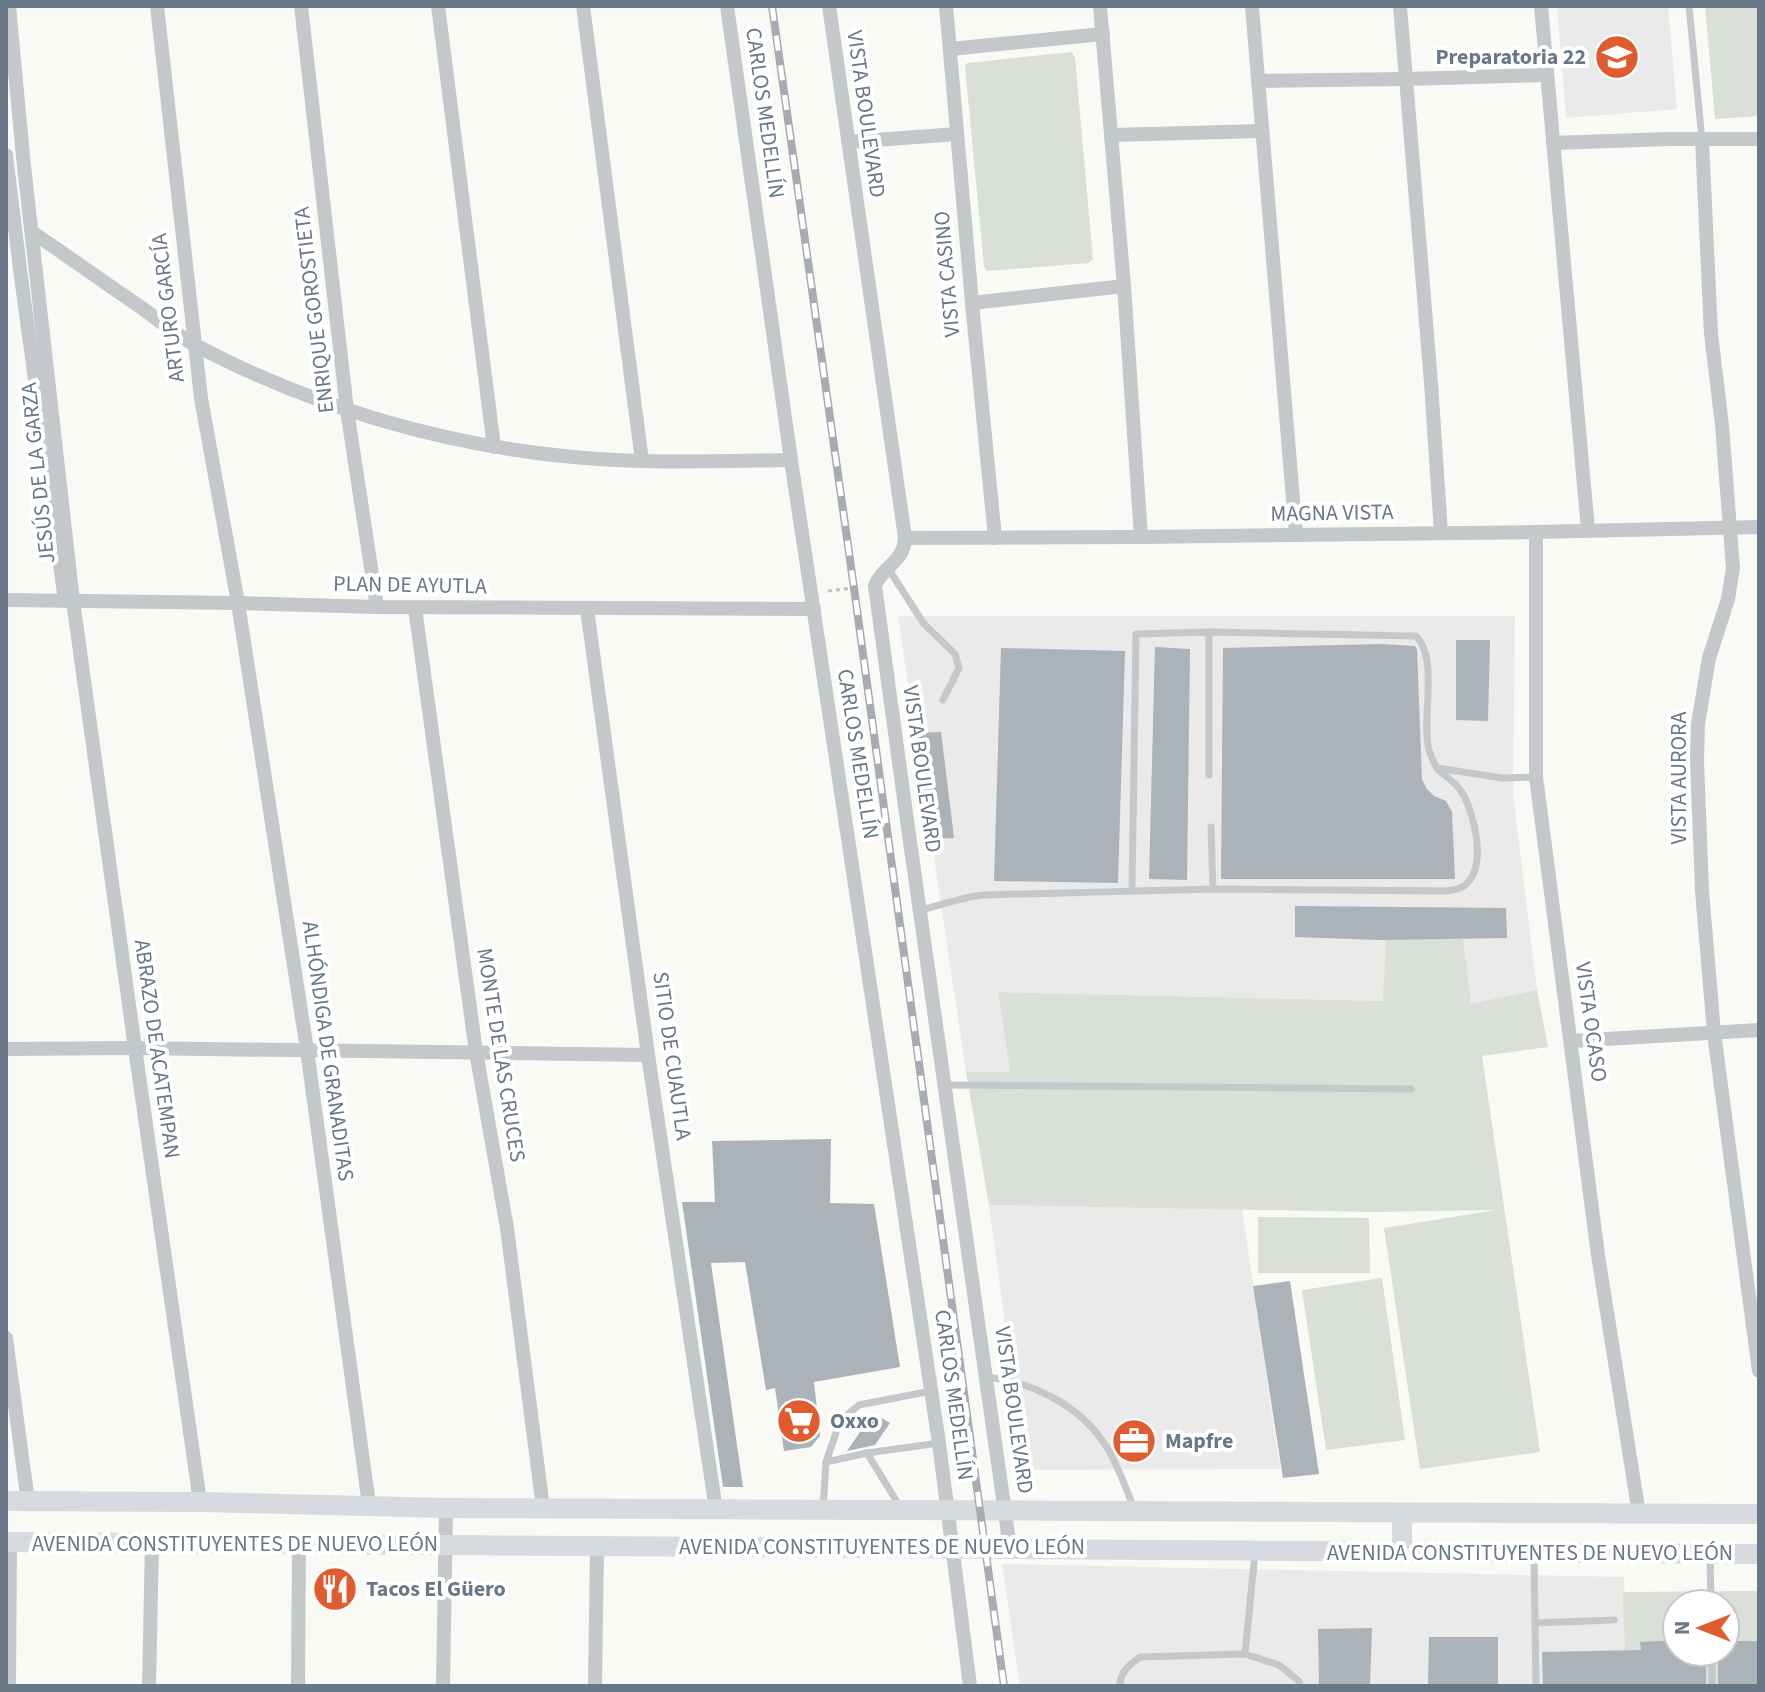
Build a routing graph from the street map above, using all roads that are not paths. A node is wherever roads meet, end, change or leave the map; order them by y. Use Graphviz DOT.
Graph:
graph roads {
  1 [pos="9,6"];
  2 [pos="157,6"];
  3 [pos="301,6"];
  4 [pos="438,6"];
  5 [pos="583,6"];
  6 [pos="727,6"];
  7 [pos="829,6"];
  8 [pos="946,6"];
  9 [pos="1100,6"];
  10 [pos="1252,6"];
  11 [pos="1400,6"];
  12 [pos="1541,6"];
  13 [pos="1689,6"];
  14 [pos="1103,34"];
  15 [pos="950,49"];
  16 [pos="1546,75"];
  17 [pos="1406,79"];
  18 [pos="1258,81"];
  19 [pos="1262,131"];
  20 [pos="957,134"];
  21 [pos="1111,135"];
  22 [pos="1759,139"];
  23 [pos="1702,140"];
  24 [pos="848,142"];
  25 [pos="1553,143"];
  26 [pos="6,157"];
  27 [pos="23,157"];
  28 [pos="32,232"];
  29 [pos="13,278"];
  30 [pos="1124,286"];
  31 [pos="972,303"];
  32 [pos="194,345"];
  33 [pos="347,410"];
  34 [pos="494,447"];
  35 [pos="791,460"];
  36 [pos="642,461"];
  37 [pos="1731,527"];
  38 [pos="1759,527"];
  39 [pos="1588,530"];
  40 [pos="1536,532"];
  41 [pos="1441,533"];
  42 [pos="1296,535"];
  43 [pos="1141,537"];
  44 [pos="905,538"];
  45 [pos="995,538"];
  46 [pos="888,568"];
  47 [pos="6,600"];
  48 [pos="69,601"];
  49 [pos="238,603"];
  50 [pos="377,607"];
  51 [pos="415,608"];
  52 [pos="587,609"];
  53 [pos="814,609"];
  54 [pos="1209,632"];
  55 [pos="943,700"];
  56 [pos="1437,768"];
  57 [pos="1209,775"];
  58 [pos="1536,777"];
  59 [pos="1211,827"];
  60 [pos="1213,889"];
  61 [pos="1132,890"];
  62 [pos="921,910"];
  63 [pos="1759,1030"];
  64 [pos="1714,1033"];
  65 [pos="1572,1041"];
  66 [pos="135,1048"];
  67 [pos="6,1049"];
  68 [pos="307,1050"];
  69 [pos="476,1052"];
  70 [pos="648,1055"];
  71 [pos="945,1085"];
  72 [pos="1411,1089"];
  73 [pos="6,1338"];
  74 [pos="1759,1371"];
  75 [pos="987,1377"];
  76 [pos="931,1391"];
  77 [pos="939,1443"];
  78 [pos="867,1453"];
  79 [pos="826,1462"];
  80 [pos="6,1501"];
  81 [pos="28,1502"];
  82 [pos="200,1502"];
  83 [pos="369,1505"];
  84 [pos="446,1508"];
  85 [pos="543,1508"];
  86 [pos="823,1509"];
  87 [pos="948,1509"];
  88 [pos="716,1510"];
  89 [pos="902,1510"];
  90 [pos="1006,1510"];
  91 [pos="1135,1511"];
  92 [pos="1402,1513"];
  93 [pos="1639,1514"];
  94 [pos="1759,1514"];
  95 [pos="8,1542"];
  96 [pos="152,1542"];
  97 [pos="299,1545"];
  98 [pos="446,1545"];
  99 [pos="597,1545"];
  100 [pos="1010,1548"];
  101 [pos="954,1549"];
  102 [pos="1256,1551"];
  103 [pos="1402,1552"];
  104 [pos="1533,1552"];
  105 [pos="1710,1554"];
  106 [pos="1759,1554"];
  107 [pos="1711,1588"];
  108 [pos="1614,1620"];
  109 [pos="1535,1623"];
  110 [pos="1245,1654"];
  111 [pos="9,1686"];
  112 [pos="149,1686"];
  113 [pos="298,1686"];
  114 [pos="443,1686"];
  115 [pos="595,1686"];
  116 [pos="970,1686"];
  117 [pos="1120,1686"];
  118 [pos="1300,1686"];
  119 [pos="1536,1686"];
  1 -- 27 [label="street, JESÚS DE LA GARZA"];
  2 -- 32 [label="street, ARTURO GARCÍA"];
  3 -- 33 [label="street, ENRIQUE GOROSTIETA"];
  4 -- 34 [label="street"];
  5 -- 36 [label="street"];
  6 -- 35 [label="street, CARLOS MEDELLÍN"];
  7 -- 24 [label="street, VISTA BOULEVARD"];
  8 -- 15 [label="street, VISTA CASINO"];
  9 -- 14 [label="street"];
  10 -- 18 [label="street"];
  11 -- 17 [label="street"];
  12 -- 16 [label="street"];
  13 -- 23 [label="lane"];
  14 -- 15 [label="street"];
  14 -- 21 [label="street"];
  15 -- 20 [label="street, VISTA CASINO"];
  16 -- 17 [label="street"];
  16 -- 25 [label="street"];
  17 -- 18 [label="street"];
  17 -- 41 [label="street"];
  18 -- 19 [label="street"];
  19 -- 21 [label="street"];
  19 -- 42 [label="street"];
  20 -- 24 [label="street"];
  20 -- 31 [label="street, VISTA CASINO"];
  21 -- 30 [label="street"];
  22 -- 23 [label="street"];
  23 -- 25 [label="street"];
  23 -- 37 [label="street, VISTA AURORA"];
  24 -- 44 [label="street, VISTA BOULEVARD"];
  25 -- 39 [label="street"];
  26 -- 27 [label="street"];
  26 -- 29 [label="street, JESÚS DE LA GARZA"];
  27 -- 28 [label="street, JESÚS DE LA GARZA"];
  28 -- 32 [label="street"];
  28 -- 48 [label="street, JESÚS DE LA GARZA"];
  29 -- 48 [label="street, JESÚS DE LA GARZA"];
  30 -- 31 [label="street"];
  30 -- 43 [label="street"];
  31 -- 45 [label="street, VISTA CASINO"];
  32 -- 33 [label="street"];
  32 -- 49 [label="street, ARTURO GARCÍA"];
  33 -- 34 [label="street"];
  33 -- 50 [label="street, ENRIQUE GOROSTIETA"];
  34 -- 36 [label="street"];
  35 -- 36 [label="street"];
  35 -- 53 [label="street, CARLOS MEDELLÍN"];
  37 -- 38 [label="street, MAGNA VISTA"];
  37 -- 39 [label="street, MAGNA VISTA"];
  37 -- 64 [label="street, VISTA AURORA"];
  39 -- 40 [label="street, MAGNA VISTA"];
  40 -- 41 [label="street, MAGNA VISTA"];
  40 -- 58 [label="street, VISTA OCASO"];
  41 -- 42 [label="street, MAGNA VISTA"];
  42 -- 43 [label="street, MAGNA VISTA"];
  43 -- 45 [label="street, MAGNA VISTA"];
  44 -- 45 [label="street, MAGNA VISTA"];
  44 -- 46 [label="street"];
  46 -- 55 [label="lane"];
  46 -- 62 [label="street, VISTA BOULEVARD"];
  47 -- 48 [label="street, PLAN DE AYUTLA"];
  48 -- 49 [label="street, PLAN DE AYUTLA"];
  48 -- 66 [label="street, ABRAZO DE ACATEMPAN"];
  49 -- 50 [label="street, PLAN DE AYUTLA"];
  49 -- 68 [label="street, ALHÓNDIGA DE GRANADITAS"];
  50 -- 51 [label="street, PLAN DE AYUTLA"];
  51 -- 52 [label="street, PLAN DE AYUTLA"];
  51 -- 69 [label="street, MONTE DE LAS CRUCES"];
  52 -- 53 [label="street, PLAN DE AYUTLA"];
  52 -- 70 [label="street, SITIO DE CUAUTLA"];
  53 -- 76 [label="street, CARLOS MEDELLÍN"];
  54 -- 56 [label="lane"];
  54 -- 57 [label="lane"];
  54 -- 61 [label="lane"];
  56 -- 58 [label="lane"];
  56 -- 60 [label="lane"];
  58 -- 65 [label="street, VISTA OCASO"];
  59 -- 60 [label="lane"];
  60 -- 61 [label="lane"];
  61 -- 62 [label="lane"];
  62 -- 71 [label="street, VISTA BOULEVARD"];
  63 -- 64 [label="street"];
  64 -- 65 [label="street"];
  64 -- 74 [label="street, VISTA AURORA"];
  65 -- 93 [label="street, VISTA OCASO"];
  66 -- 67 [label="street"];
  66 -- 68 [label="street"];
  66 -- 82 [label="street, ABRAZO DE ACATEMPAN"];
  68 -- 69 [label="street"];
  68 -- 83 [label="street, ALHÓNDIGA DE GRANADITAS"];
  69 -- 70 [label="street"];
  69 -- 85 [label="street, MONTE DE LAS CRUCES"];
  70 -- 88 [label="street, SITIO DE CUAUTLA"];
  71 -- 72 [label="lane"];
  71 -- 75 [label="street, VISTA BOULEVARD"];
  73 -- 81 [label="street"];
  75 -- 90 [label="street, VISTA BOULEVARD"];
  75 -- 91 [label="lane"];
  76 -- 77 [label="street, CARLOS MEDELLÍN"];
  76 -- 79 [label="lane"];
  77 -- 78 [label="lane"];
  77 -- 87 [label="street, CARLOS MEDELLÍN"];
  78 -- 79 [label="lane"];
  78 -- 89 [label="lane"];
  79 -- 86 [label="lane"];
  80 -- 81 [label="main road, AVENIDA CONSTITUYENTES DE NUEVO LEÓN"];
  81 -- 82 [label="main road, AVENIDA CONSTITUYENTES DE NUEVO LEÓN"];
  82 -- 83 [label="main road, AVENIDA CONSTITUYENTES DE NUEVO LEÓN"];
  83 -- 84 [label="main road, AVENIDA CONSTITUYENTES DE NUEVO LEÓN"];
  84 -- 85 [label="main road, AVENIDA CONSTITUYENTES DE NUEVO LEÓN"];
  84 -- 98 [label="street"];
  85 -- 88 [label="main road, AVENIDA CONSTITUYENTES DE NUEVO LEÓN"];
  86 -- 88 [label="main road, AVENIDA CONSTITUYENTES DE NUEVO LEÓN"];
  86 -- 89 [label="main road, AVENIDA CONSTITUYENTES DE NUEVO LEÓN"];
  87 -- 89 [label="main road, AVENIDA CONSTITUYENTES DE NUEVO LEÓN"];
  87 -- 90 [label="main road, AVENIDA CONSTITUYENTES DE NUEVO LEÓN"];
  87 -- 101 [label="street, CARLOS MEDELLÍN"];
  90 -- 91 [label="main road, AVENIDA CONSTITUYENTES DE NUEVO LEÓN"];
  90 -- 100 [label="street, VISTA BOULEVARD"];
  91 -- 92 [label="main road, AVENIDA CONSTITUYENTES DE NUEVO LEÓN"];
  92 -- 93 [label="main road, AVENIDA CONSTITUYENTES DE NUEVO LEÓN"];
  92 -- 103 [label="main road"];
  93 -- 94 [label="main road, AVENIDA CONSTITUYENTES DE NUEVO LEÓN"];
  95 -- 96 [label="main road, AVENIDA CONSTITUYENTES DE NUEVO LEÓN"];
  95 -- 111 [label="street"];
  96 -- 97 [label="main road, AVENIDA CONSTITUYENTES DE NUEVO LEÓN"];
  96 -- 112 [label="street"];
  97 -- 98 [label="main road, AVENIDA CONSTITUYENTES DE NUEVO LEÓN"];
  97 -- 113 [label="street"];
  98 -- 99 [label="main road, AVENIDA CONSTITUYENTES DE NUEVO LEÓN"];
  98 -- 114 [label="street"];
  99 -- 101 [label="main road, AVENIDA CONSTITUYENTES DE NUEVO LEÓN"];
  99 -- 115 [label="street"];
  100 -- 101 [label="main road, AVENIDA CONSTITUYENTES DE NUEVO LEÓN"];
  100 -- 102 [label="main road, AVENIDA CONSTITUYENTES DE NUEVO LEÓN"];
  101 -- 116 [label="street, CARLOS MEDELLÍN"];
  102 -- 103 [label="main road, AVENIDA CONSTITUYENTES DE NUEVO LEÓN"];
  102 -- 110 [label="lane"];
  103 -- 104 [label="main road, AVENIDA CONSTITUYENTES DE NUEVO LEÓN"];
  104 -- 105 [label="main road, AVENIDA CONSTITUYENTES DE NUEVO LEÓN"];
  104 -- 109 [label="lane"];
  105 -- 106 [label="main road, AVENIDA CONSTITUYENTES DE NUEVO LEÓN"];
  105 -- 107 [label="lane"];
  108 -- 109 [label="lane"];
  109 -- 119 [label="lane"];
  110 -- 117 [label="lane"];
  110 -- 118 [label="lane"];
}
